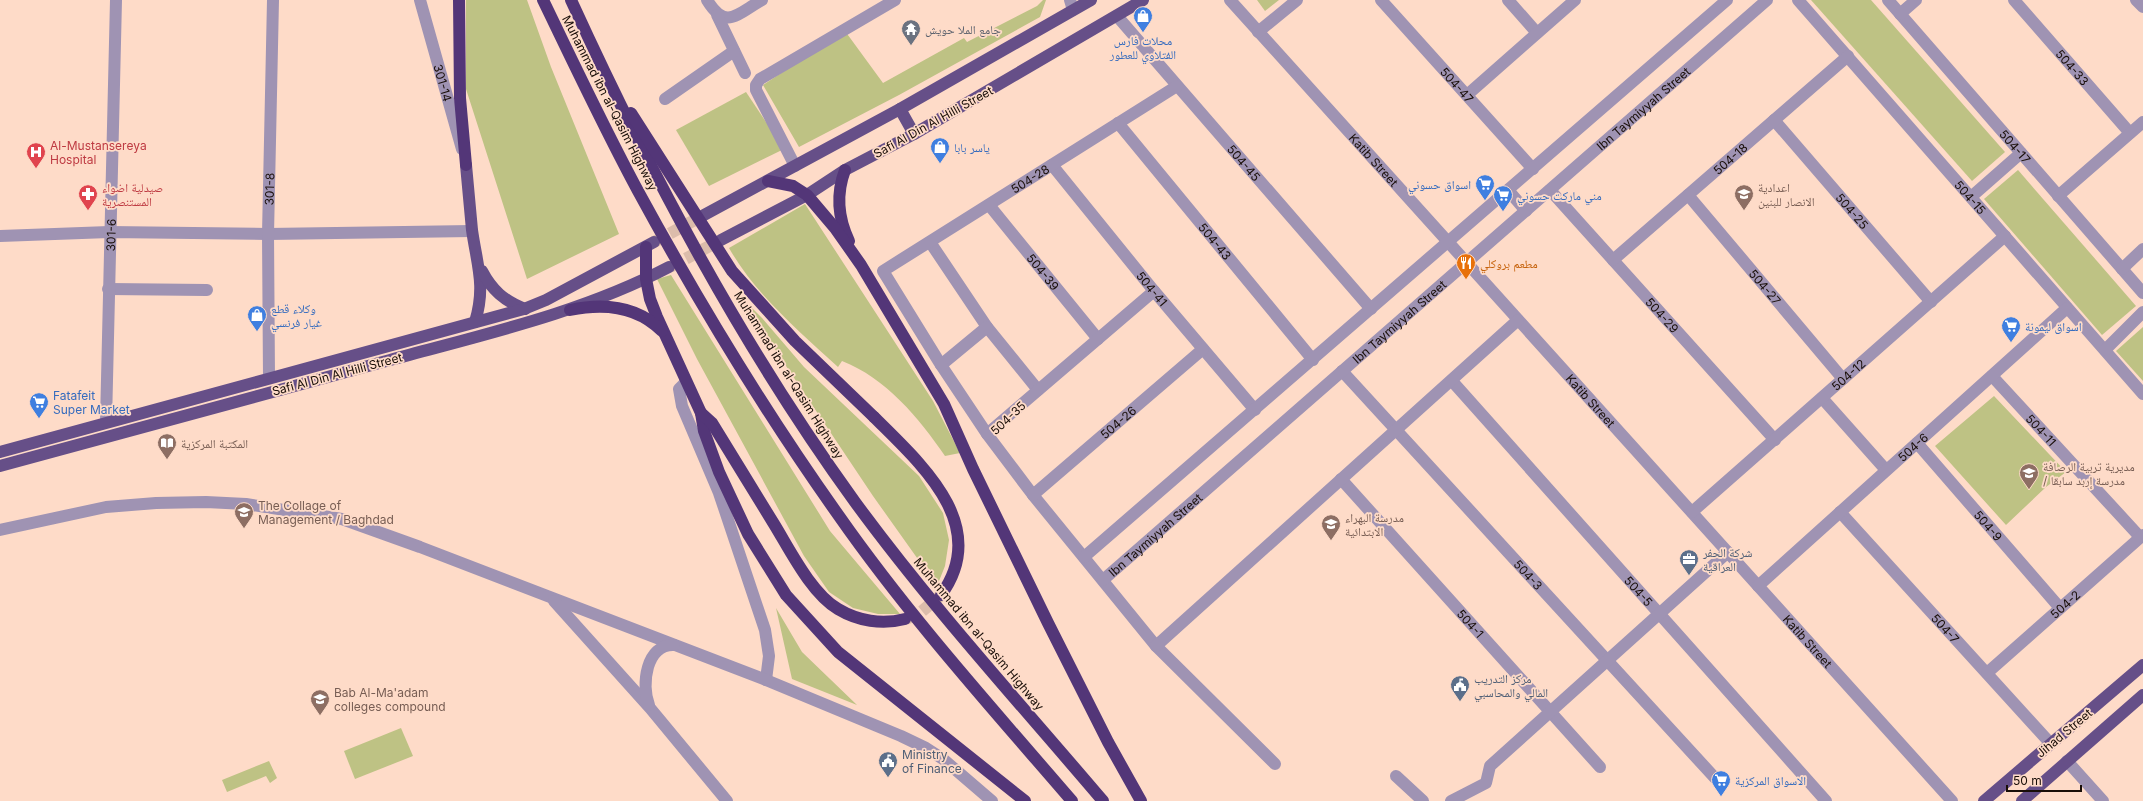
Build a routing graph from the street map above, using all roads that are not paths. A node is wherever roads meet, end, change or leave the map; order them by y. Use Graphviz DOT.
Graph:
graph roads {
  1 [pos="116,0"];
  2 [pos="273,0"];
  3 [pos="420,0"];
  4 [pos="459,0"];
  5 [pos="543,0"];
  6 [pos="572,0"];
  7 [pos="708,0"];
  8 [pos="762,0"];
  9 [pos="895,0"];
  10 [pos="1091,0"];
  11 [pos="1143,0"];
  12 [pos="1230,0"];
  13 [pos="1297,0"];
  14 [pos="1381,0"];
  15 [pos="1508,0"];
  16 [pos="1574,0"];
  17 [pos="1727,0"];
  18 [pos="1767,0"];
  19 [pos="1798,0"];
  20 [pos="1888,0"];
  21 [pos="1916,0"];
  22 [pos="2014,0"];
  23 [pos="2136,0"];
  24 [pos="1072,5"];
  25 [pos="2143,7"];
  26 [pos="1900,14"];
  27 [pos="717,15"];
  28 [pos="1117,16"];
  29 [pos="1258,32"];
  30 [pos="1537,33"];
  31 [pos="734,51"];
  32 [pos="1848,56"];
  33 [pos="601,65"];
  34 [pos="745,73"];
  35 [pos="1177,86"];
  36 [pos="1467,95"];
  37 [pos="665,99"];
  38 [pos="900,109"];
  39 [pos="1774,120"];
  40 [pos="2143,122"];
  41 [pos="1118,123"];
  42 [pos="2130,133"];
  43 [pos="914,134"];
  44 [pos="2021,153"];
  45 [pos="466,165"];
  46 [pos="1052,165"];
  47 [pos="795,166"];
  48 [pos="1533,169"];
  49 [pos="845,170"];
  50 [pos="768,181"];
  51 [pos="1508,190"];
  52 [pos="1550,190"];
  53 [pos="808,194"];
  54 [pos="1688,195"];
  55 [pos="2058,196"];
  56 [pos="1970,197"];
  57 [pos="989,205"];
  58 [pos="1526,211"];
  59 [pos="704,215"];
  60 [pos="472,231"];
  61 [pos="109,232"];
  62 [pos="268,234"];
  63 [pos="0,236"];
  64 [pos="2005,236"];
  65 [pos="721,240"];
  66 [pos="930,242"];
  67 [pos="1448,242"];
  68 [pos="650,244"];
  69 [pos="2143,250"];
  70 [pos="1613,260"];
  71 [pos="1467,263"];
  72 [pos="861,265"];
  73 [pos="479,267"];
  74 [pos="669,267"];
  75 [pos="2122,269"];
  76 [pos="646,279"];
  77 [pos="108,289"];
  78 [pos="207,290"];
  79 [pos="1154,291"];
  80 [pos="2143,293"];
  81 [pos="1931,302"];
  82 [pos="2067,308"];
  83 [pos="524,309"];
  84 [pos="1371,309"];
  85 [pos="570,310"];
  86 [pos="2143,312"];
  87 [pos="1518,320"];
  88 [pos="475,322"];
  89 [pos="987,327"];
  90 [pos="666,336"];
  91 [pos="1098,339"];
  92 [pos="1203,349"];
  93 [pos="2105,350"];
  94 [pos="1313,360"];
  95 [pos="941,365"];
  96 [pos="1342,371"];
  97 [pos="1992,376"];
  98 [pos="269,378"];
  99 [pos="1843,379"];
  100 [pos="1452,381"];
  101 [pos="686,382"];
  102 [pos="1038,390"];
  103 [pos="2143,394"];
  104 [pos="1822,398"];
  105 [pos="1255,410"];
  106 [pos="701,413"];
  107 [pos="106,422"];
  108 [pos="1396,429"];
  109 [pos="987,434"];
  110 [pos="1774,440"];
  111 [pos="1917,443"];
  112 [pos="0,452"];
  113 [pos="0,466"];
  114 [pos="1886,470"];
  115 [pos="1341,478"];
  116 [pos="1033,495"];
  117 [pos="1692,512"];
  118 [pos="1840,512"];
  119 [pos="0,530"];
  120 [pos="2141,536"];
  121 [pos="1728,552"];
  122 [pos="1084,557"];
  123 [pos="1103,580"];
  124 [pos="1758,586"];
  125 [pos="941,595"];
  126 [pos="552,599"];
  127 [pos="2060,608"];
  128 [pos="1659,614"];
  129 [pos="905,619"];
  130 [pos="675,645"];
  131 [pos="1156,646"];
  132 [pos="1607,660"];
  133 [pos="2143,665"];
  134 [pos="1987,673"];
  135 [pos="766,680"];
  136 [pos="2143,695"];
  137 [pos="650,708"];
  138 [pos="1550,712"];
  139 [pos="2051,744"];
  140 [pos="2067,761"];
  141 [pos="1275,764"];
  142 [pos="1600,767"];
  143 [pos="1396,776"];
  144 [pos="1715,778"];
  145 [pos="727,801"];
  146 [pos="992,801"];
  147 [pos="1025,801"];
  148 [pos="1072,801"];
  149 [pos="1103,801"];
  150 [pos="1141,801"];
  151 [pos="1423,801"];
  152 [pos="1451,801"];
  153 [pos="1826,801"];
  154 [pos="1952,801"];
  155 [pos="1984,801"];
  156 [pos="2022,801"];
  157 [pos="2103,801"];
  1 -- 61 [label="street, 301-6"];
  2 -- 62 [label="street, 301-8"];
  3 -- 45 [label="street, 301-14"];
  4 -- 45 [label="highway"];
  5 -- 148 [label="highway, Muhammad ibn al-Qasim Highway, bridge"];
  6 -- 33 [label="highway, Muhammad ibn al-Qasim Highway, bridge"];
  7 -- 27 [label="street"];
  8 -- 27 [label="street"];
  9 -- 47 [label="street"];
  10 -- 24 [label="main road"];
  11 -- 28 [label="main road, Safi Al Din Al Hilli Street"];
  12 -- 29 [label="street, Katib Street"];
  13 -- 29 [label="street"];
  14 -- 36 [label="street, 504-47"];
  15 -- 30 [label="street"];
  16 -- 30 [label="street"];
  17 -- 48 [label="street"];
  18 -- 52 [label="street, Ibn Taymiyyah Street"];
  19 -- 32 [label="street, 504-15"];
  20 -- 26 [label="street, 504-17"];
  21 -- 26 [label="street"];
  22 -- 42 [label="street, 504-33"];
  23 -- 25 [label="street"];
  24 -- 38 [label="main road"];
  26 -- 44 [label="street, 504-17"];
  27 -- 31 [label="street"];
  28 -- 35 [label="street, 504-45"];
  28 -- 43 [label="main road, Safi Al Din Al Hilli Street"];
  29 -- 67 [label="street, Katib Street"];
  30 -- 36 [label="street"];
  31 -- 34 [label="street"];
  31 -- 37 [label="street"];
  32 -- 39 [label="street, 504-18"];
  32 -- 56 [label="street, 504-15"];
  33 -- 125 [label="highway, bridge"];
  33 -- 149 [label="highway, Muhammad ibn al-Qasim Highway, bridge"];
  35 -- 41 [label="street, 504-28"];
  35 -- 84 [label="street, 504-45"];
  36 -- 48 [label="street, 504-47"];
  38 -- 43 [label="main road"];
  38 -- 47 [label="main road"];
  39 -- 54 [label="street, 504-18"];
  39 -- 81 [label="street, 504-25"];
  40 -- 42 [label="street"];
  41 -- 46 [label="street, 504-28"];
  41 -- 94 [label="street, 504-43"];
  42 -- 55 [label="street"];
  43 -- 49 [label="main road, Safi Al Din Al Hilli Street"];
  44 -- 55 [label="street, 504-17"];
  44 -- 56 [label="street"];
  45 -- 60 [label="main road"];
  46 -- 57 [label="street, 504-28"];
  46 -- 79 [label="street, 504-41"];
  47 -- 50 [label="main road"];
  48 -- 51 [label="street"];
  49 -- 53 [label="main road, Safi Al Din Al Hilli Street"];
  49 -- 72 [label="highway"];
  50 -- 53 [label="highway"];
  50 -- 59 [label="main road"];
  51 -- 58 [label="street"];
  51 -- 67 [label="street"];
  52 -- 58 [label="street, Ibn Taymiyyah Street"];
  52 -- 70 [label="street, 504-29"];
  53 -- 65 [label="main road, Safi Al Din Al Hilli Street"];
  53 -- 72 [label="highway"];
  54 -- 70 [label="street, 504-18"];
  54 -- 99 [label="street, 504-27"];
  55 -- 75 [label="street, 504-17"];
  56 -- 64 [label="street, 504-15"];
  57 -- 66 [label="street, 504-28"];
  57 -- 91 [label="street, 504-39"];
  58 -- 71 [label="street, Ibn Taymiyyah Street"];
  60 -- 62 [label="street"];
  60 -- 73 [label="main road"];
  61 -- 62 [label="street"];
  61 -- 63 [label="street"];
  61 -- 77 [label="street, 301-6"];
  62 -- 98 [label="street, 301-8"];
  64 -- 81 [label="street, 504-12"];
  64 -- 82 [label="street, 504-15"];
  66 -- 89 [label="street"];
  66 -- 95 [label="street, 504-28"];
  67 -- 71 [label="street, Katib Street"];
  67 -- 84 [label="street"];
  68 -- 76 [label="highway"];
  68 -- 83 [label="main road, Safi Al Din Al Hilli Street"];
  69 -- 75 [label="street"];
  70 -- 110 [label="street, 504-29"];
  71 -- 87 [label="street, Katib Street"];
  71 -- 96 [label="street, Ibn Taymiyyah Street"];
  72 -- 150 [label="highway"];
  73 -- 83 [label="main road"];
  73 -- 88 [label="main road"];
  74 -- 76 [label="main road, Safi Al Din Al Hilli Street"];
  75 -- 80 [label="street, 504-17"];
  76 -- 85 [label="main road, Safi Al Din Al Hilli Street"];
  76 -- 90 [label="highway"];
  77 -- 78 [label="street"];
  77 -- 107 [label="street, 301-6"];
  79 -- 91 [label="street, 504-35"];
  79 -- 92 [label="street, 504-41"];
  81 -- 99 [label="street, 504-12"];
  82 -- 93 [label="street, 504-15"];
  82 -- 97 [label="street, 504-6"];
  83 -- 85 [label="main road"];
  83 -- 88 [label="main road, Safi Al Din Al Hilli Street"];
  84 -- 94 [label="street"];
  85 -- 90 [label="highway"];
  85 -- 113 [label="main road, Safi Al Din Al Hilli Street"];
  86 -- 93 [label="street"];
  87 -- 100 [label="street"];
  87 -- 117 [label="street, Katib Street"];
  88 -- 98 [label="main road, Safi Al Din Al Hilli Street"];
  89 -- 95 [label="street"];
  89 -- 102 [label="street"];
  90 -- 101 [label="highway"];
  91 -- 102 [label="street, 504-35"];
  92 -- 105 [label="street, 504-41"];
  92 -- 116 [label="street, 504-26"];
  93 -- 103 [label="street, 504-15"];
  94 -- 105 [label="street"];
  95 -- 109 [label="street"];
  96 -- 108 [label="street, 504-3"];
  96 -- 123 [label="street, Ibn Taymiyyah Street"];
  97 -- 111 [label="street, 504-6"];
  97 -- 120 [label="street, 504-11"];
  98 -- 107 [label="main road, Safi Al Din Al Hilli Street"];
  99 -- 104 [label="street, 504-12"];
  100 -- 108 [label="street"];
  100 -- 128 [label="street, 504-5"];
  101 -- 106 [label="highway"];
  101 -- 135 [label="street"];
  102 -- 109 [label="street, 504-35"];
  104 -- 110 [label="street, 504-12"];
  104 -- 114 [label="street"];
  105 -- 122 [label="street"];
  106 -- 129 [label="highway"];
  106 -- 147 [label="highway"];
  107 -- 112 [label="main road, Safi Al Din Al Hilli Street"];
  108 -- 115 [label="street"];
  108 -- 132 [label="street, 504-3"];
  109 -- 116 [label="street, 504-35"];
  110 -- 117 [label="street, 504-12"];
  111 -- 114 [label="street, 504-6"];
  111 -- 127 [label="street, 504-9"];
  114 -- 118 [label="street, 504-6"];
  115 -- 131 [label="street"];
  115 -- 138 [label="street, 504-1"];
  116 -- 122 [label="street, 504-35"];
  117 -- 121 [label="street, Katib Street"];
  118 -- 124 [label="street, 504-6"];
  118 -- 134 [label="street, 504-7"];
  119 -- 126 [label="street"];
  120 -- 127 [label="street, 504-2"];
  121 -- 124 [label="street, Katib Street"];
  121 -- 128 [label="street"];
  122 -- 123 [label="street, 504-35"];
  123 -- 131 [label="street, 504-35"];
  124 -- 154 [label="street, Katib Street"];
  126 -- 130 [label="street"];
  126 -- 137 [label="street"];
  127 -- 134 [label="street, 504-2"];
  128 -- 132 [label="street"];
  128 -- 153 [label="street, 504-5"];
  130 -- 135 [label="street"];
  130 -- 137 [label="street"];
  131 -- 141 [label="street, 504-35"];
  132 -- 138 [label="street"];
  132 -- 144 [label="street, 504-3"];
  133 -- 139 [label="main road, Jihad Street"];
  134 -- 139 [label="street, 504-7"];
  135 -- 146 [label="street"];
  136 -- 140 [label="main road, Jihad Street"];
  137 -- 145 [label="street"];
  138 -- 142 [label="street, 504-1"];
  138 -- 152 [label="street"];
  139 -- 155 [label="main road, Jihad Street"];
  140 -- 156 [label="main road, Jihad Street"];
  140 -- 157 [label="street"];
  143 -- 151 [label="street"];
}
